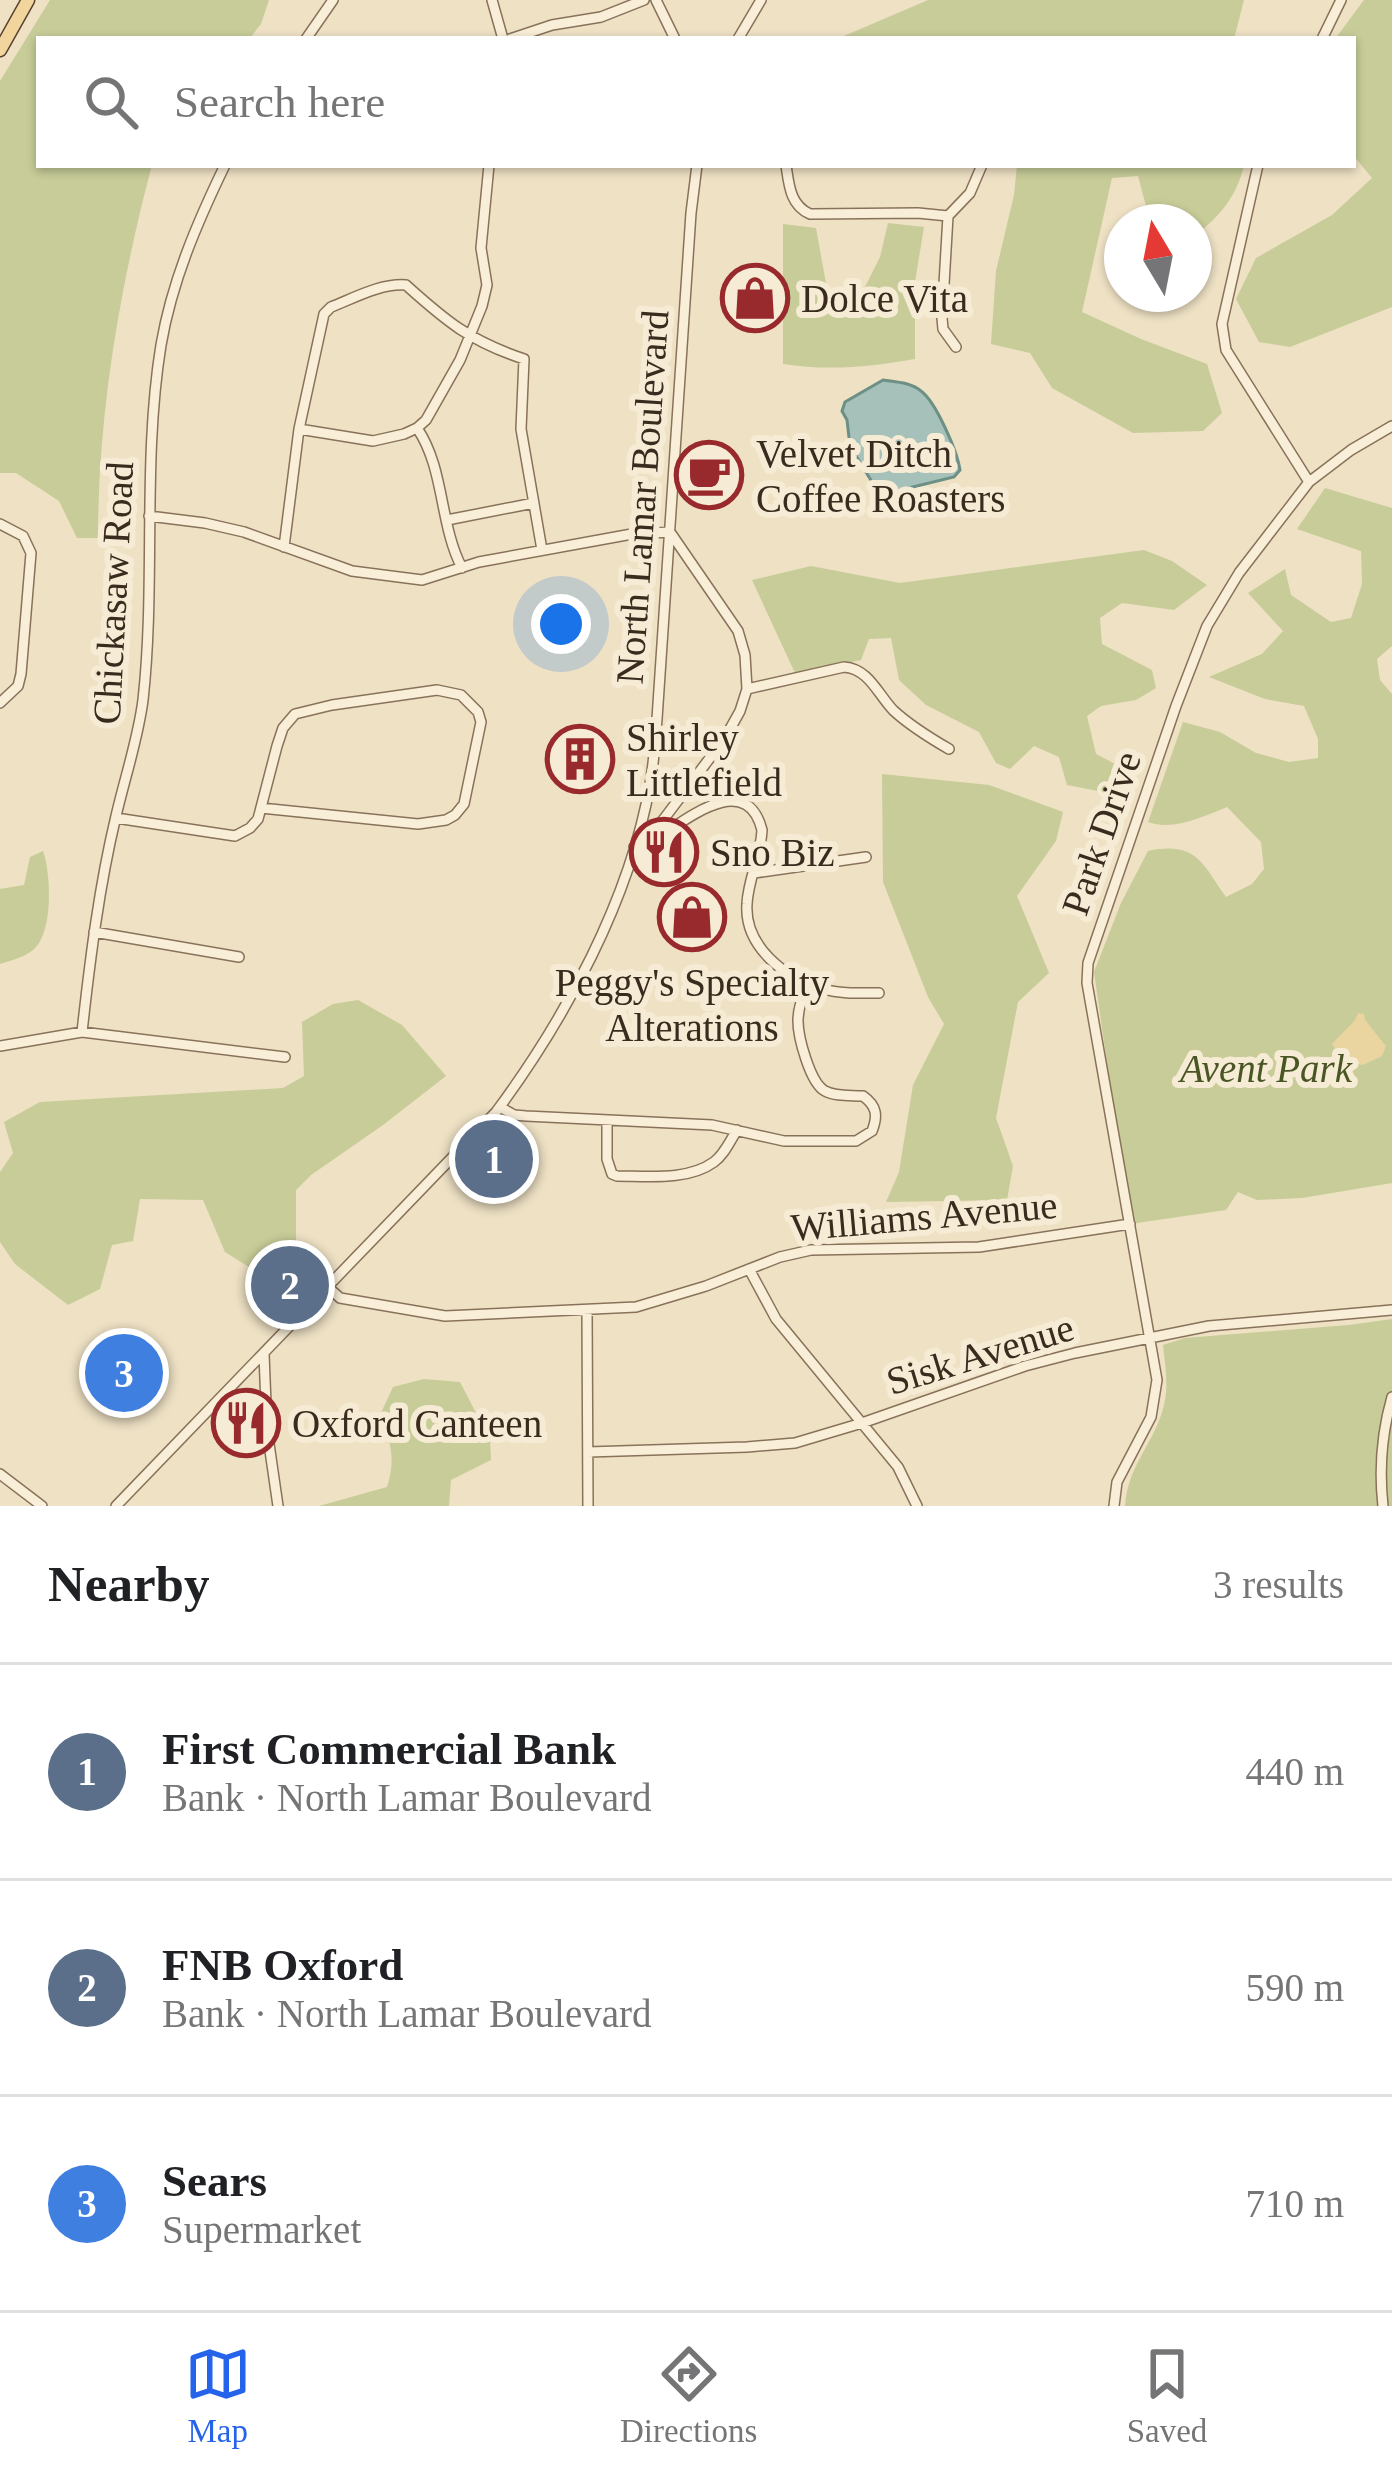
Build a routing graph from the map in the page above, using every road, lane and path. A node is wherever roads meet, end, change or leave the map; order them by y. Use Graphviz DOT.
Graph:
graph roads {
  1 [pos="28,0"];
  2 [pos="333,0"];
  3 [pos="492,0"];
  4 [pos="644,0"];
  5 [pos="656,0"];
  6 [pos="761,0"];
  7 [pos="1341,0"];
  8 [pos="308,36"];
  9 [pos="506,36"];
  10 [pos="517,36"];
  11 [pos="674,36"];
  12 [pos="740,36"];
  13 [pos="1323,36"];
  14 [pos="0,50"];
  15 [pos="224,168"];
  16 [pos="489,168"];
  17 [pos="697,168"];
  18 [pos="787,168"];
  19 [pos="981,168"];
  20 [pos="1257,168"];
  21 [pos="948,216"];
  22 [pos="469,337"];
  23 [pos="956,347"];
  24 [pos="1392,426"];
  25 [pos="417,428"];
  26 [pos="299,429"];
  27 [pos="1309,482"];
  28 [pos="534,503"];
  29 [pos="149,516"];
  30 [pos="447,520"];
  31 [pos="0,524"];
  32 [pos="670,532"];
  33 [pos="284,547"];
  34 [pos="542,550"];
  35 [pos="462,568"];
  36 [pos="747,689"];
  37 [pos="0,703"];
  38 [pos="949,749"];
  39 [pos="261,808"];
  40 [pos="116,818"];
  41 [pos="657,828"];
  42 [pos="634,848"];
  43 [pos="866,857"];
  44 [pos="754,873"];
  45 [pos="94,932"];
  46 [pos="239,957"];
  47 [pos="808,984"];
  48 [pos="879,993"];
  49 [pos="82,1032"];
  50 [pos="0,1046"];
  51 [pos="285,1057"];
  52 [pos="500,1107"];
  53 [pos="607,1122"];
  54 [pos="736,1130"];
  55 [pos="1130,1224"];
  56 [pos="749,1269"];
  57 [pos="329,1288"];
  58 [pos="1392,1310"];
  59 [pos="587,1312"];
  60 [pos="1150,1337"];
  61 [pos="264,1354"];
  62 [pos="1392,1396"];
  63 [pos="862,1423"];
  64 [pos="588,1452"];
  65 [pos="0,1474"];
  66 [pos="42,1506"];
  67 [pos="116,1506"];
  68 [pos="278,1506"];
  69 [pos="588,1506"];
  70 [pos="917,1506"];
  71 [pos="1114,1506"];
  72 [pos="1383,1506"];
  1 -- 14 [label="main road"];
  2 -- 8 [label="street"];
  3 -- 9 [label="street"];
  4 -- 10 [label="street"];
  5 -- 11 [label="street"];
  6 -- 12 [label="street"];
  7 -- 13 [label="street"];
  15 -- 29 [label="street, Chickasaw Road"];
  16 -- 22 [label="street"];
  17 -- 32 [label="street, North Lamar Boulevard"];
  18 -- 21 [label="street"];
  19 -- 21 [label="street"];
  20 -- 27 [label="street"];
  21 -- 23 [label="street"];
  22 -- 25 [label="street"];
  22 -- 26 [label="street"];
  22 -- 28 [label="street"];
  24 -- 27 [label="street, Park Drive"];
  25 -- 26 [label="street"];
  25 -- 30 [label="street"];
  26 -- 33 [label="street"];
  27 -- 55 [label="street, Park Drive"];
  28 -- 30 [label="street"];
  28 -- 34 [label="street"];
  29 -- 33 [label="street"];
  29 -- 40 [label="street, Chickasaw Road"];
  30 -- 35 [label="street"];
  31 -- 37 [label="street"];
  32 -- 34 [label="street"];
  32 -- 36 [label="street"];
  32 -- 42 [label="street, North Lamar Boulevard"];
  33 -- 35 [label="street"];
  34 -- 35 [label="street"];
  36 -- 38 [label="street"];
  36 -- 41 [label="street"];
  39 -- 39 [label="street"];
  39 -- 40 [label="street"];
  40 -- 45 [label="street, Chickasaw Road"];
  41 -- 42 [label="street"];
  41 -- 44 [label="street"];
  42 -- 52 [label="street, North Lamar Boulevard"];
  43 -- 44 [label="street"];
  44 -- 47 [label="street"];
  45 -- 46 [label="street"];
  45 -- 49 [label="street, Chickasaw Road"];
  47 -- 48 [label="street"];
  47 -- 54 [label="street"];
  49 -- 50 [label="street"];
  49 -- 51 [label="street"];
  52 -- 53 [label="street"];
  52 -- 57 [label="street, North Lamar Boulevard"];
  53 -- 54 [label="street"];
  53 -- 54 [label="street"];
  55 -- 56 [label="street, Williams Avenue"];
  55 -- 60 [label="street, Park Drive"];
  56 -- 59 [label="street, Williams Avenue"];
  56 -- 63 [label="street"];
  57 -- 59 [label="street, Williams Avenue"];
  57 -- 61 [label="street, North Lamar Boulevard"];
  58 -- 60 [label="street, Sisk Avenue"];
  59 -- 64 [label="street"];
  60 -- 63 [label="street, Sisk Avenue"];
  60 -- 71 [label="street, Park Drive"];
  61 -- 67 [label="street, North Lamar Boulevard"];
  61 -- 68 [label="street"];
  62 -- 72 [label="street"];
  63 -- 64 [label="street, Sisk Avenue"];
  63 -- 70 [label="street"];
  64 -- 69 [label="street"];
  65 -- 66 [label="street"];
}
